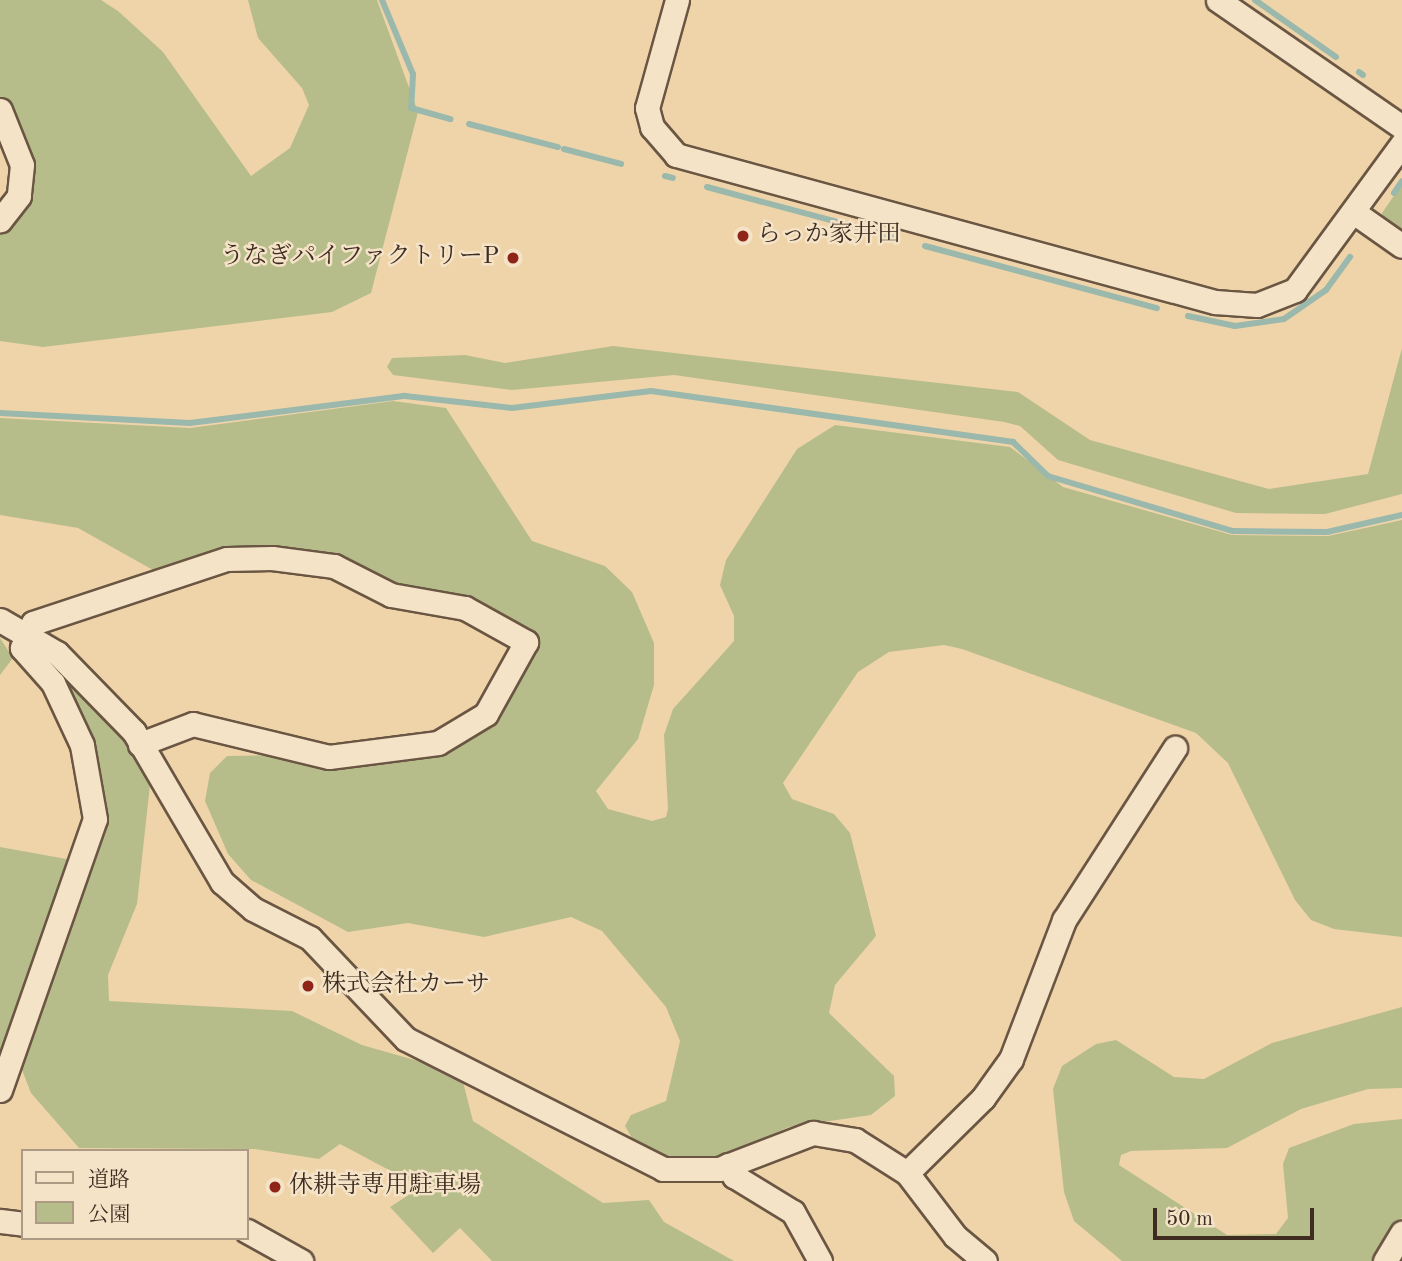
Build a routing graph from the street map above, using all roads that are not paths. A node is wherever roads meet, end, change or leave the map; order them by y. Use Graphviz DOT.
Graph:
graph roads {
  1 [pos="677,0"];
  2 [pos="1218,0"];
  3 [pos="0,110"];
  4 [pos="1402,127"];
  5 [pos="1402,144"];
  6 [pos="1355,213"];
  7 [pos="0,220"];
  8 [pos="1402,246"];
  9 [pos="0,620"];
  10 [pos="26,632"];
  11 [pos="140,744"];
  12 [pos="1175,748"];
  13 [pos="0,1090"];
  14 [pos="728,1165"];
  15 [pos="907,1173"];
  16 [pos="0,1221"];
  17 [pos="21,1224"];
  18 [pos="248,1232"];
  19 [pos="1402,1233"];
  20 [pos="301,1261"];
  21 [pos="820,1261"];
  22 [pos="985,1261"];
  23 [pos="1385,1261"];
  1 -- 6 [label="street"];
  2 -- 4 [label="street"];
  3 -- 7 [label="street"];
  5 -- 6 [label="street"];
  6 -- 8 [label="street"];
  9 -- 10 [label="street"];
  10 -- 11 [label="street"];
  10 -- 11 [label="street"];
  10 -- 13 [label="street"];
  11 -- 14 [label="street"];
  12 -- 15 [label="street"];
  14 -- 15 [label="street"];
  14 -- 21 [label="street"];
  15 -- 22 [label="street"];
  16 -- 17 [label="street"];
  18 -- 20 [label="street"];
  19 -- 23 [label="street"];
}
